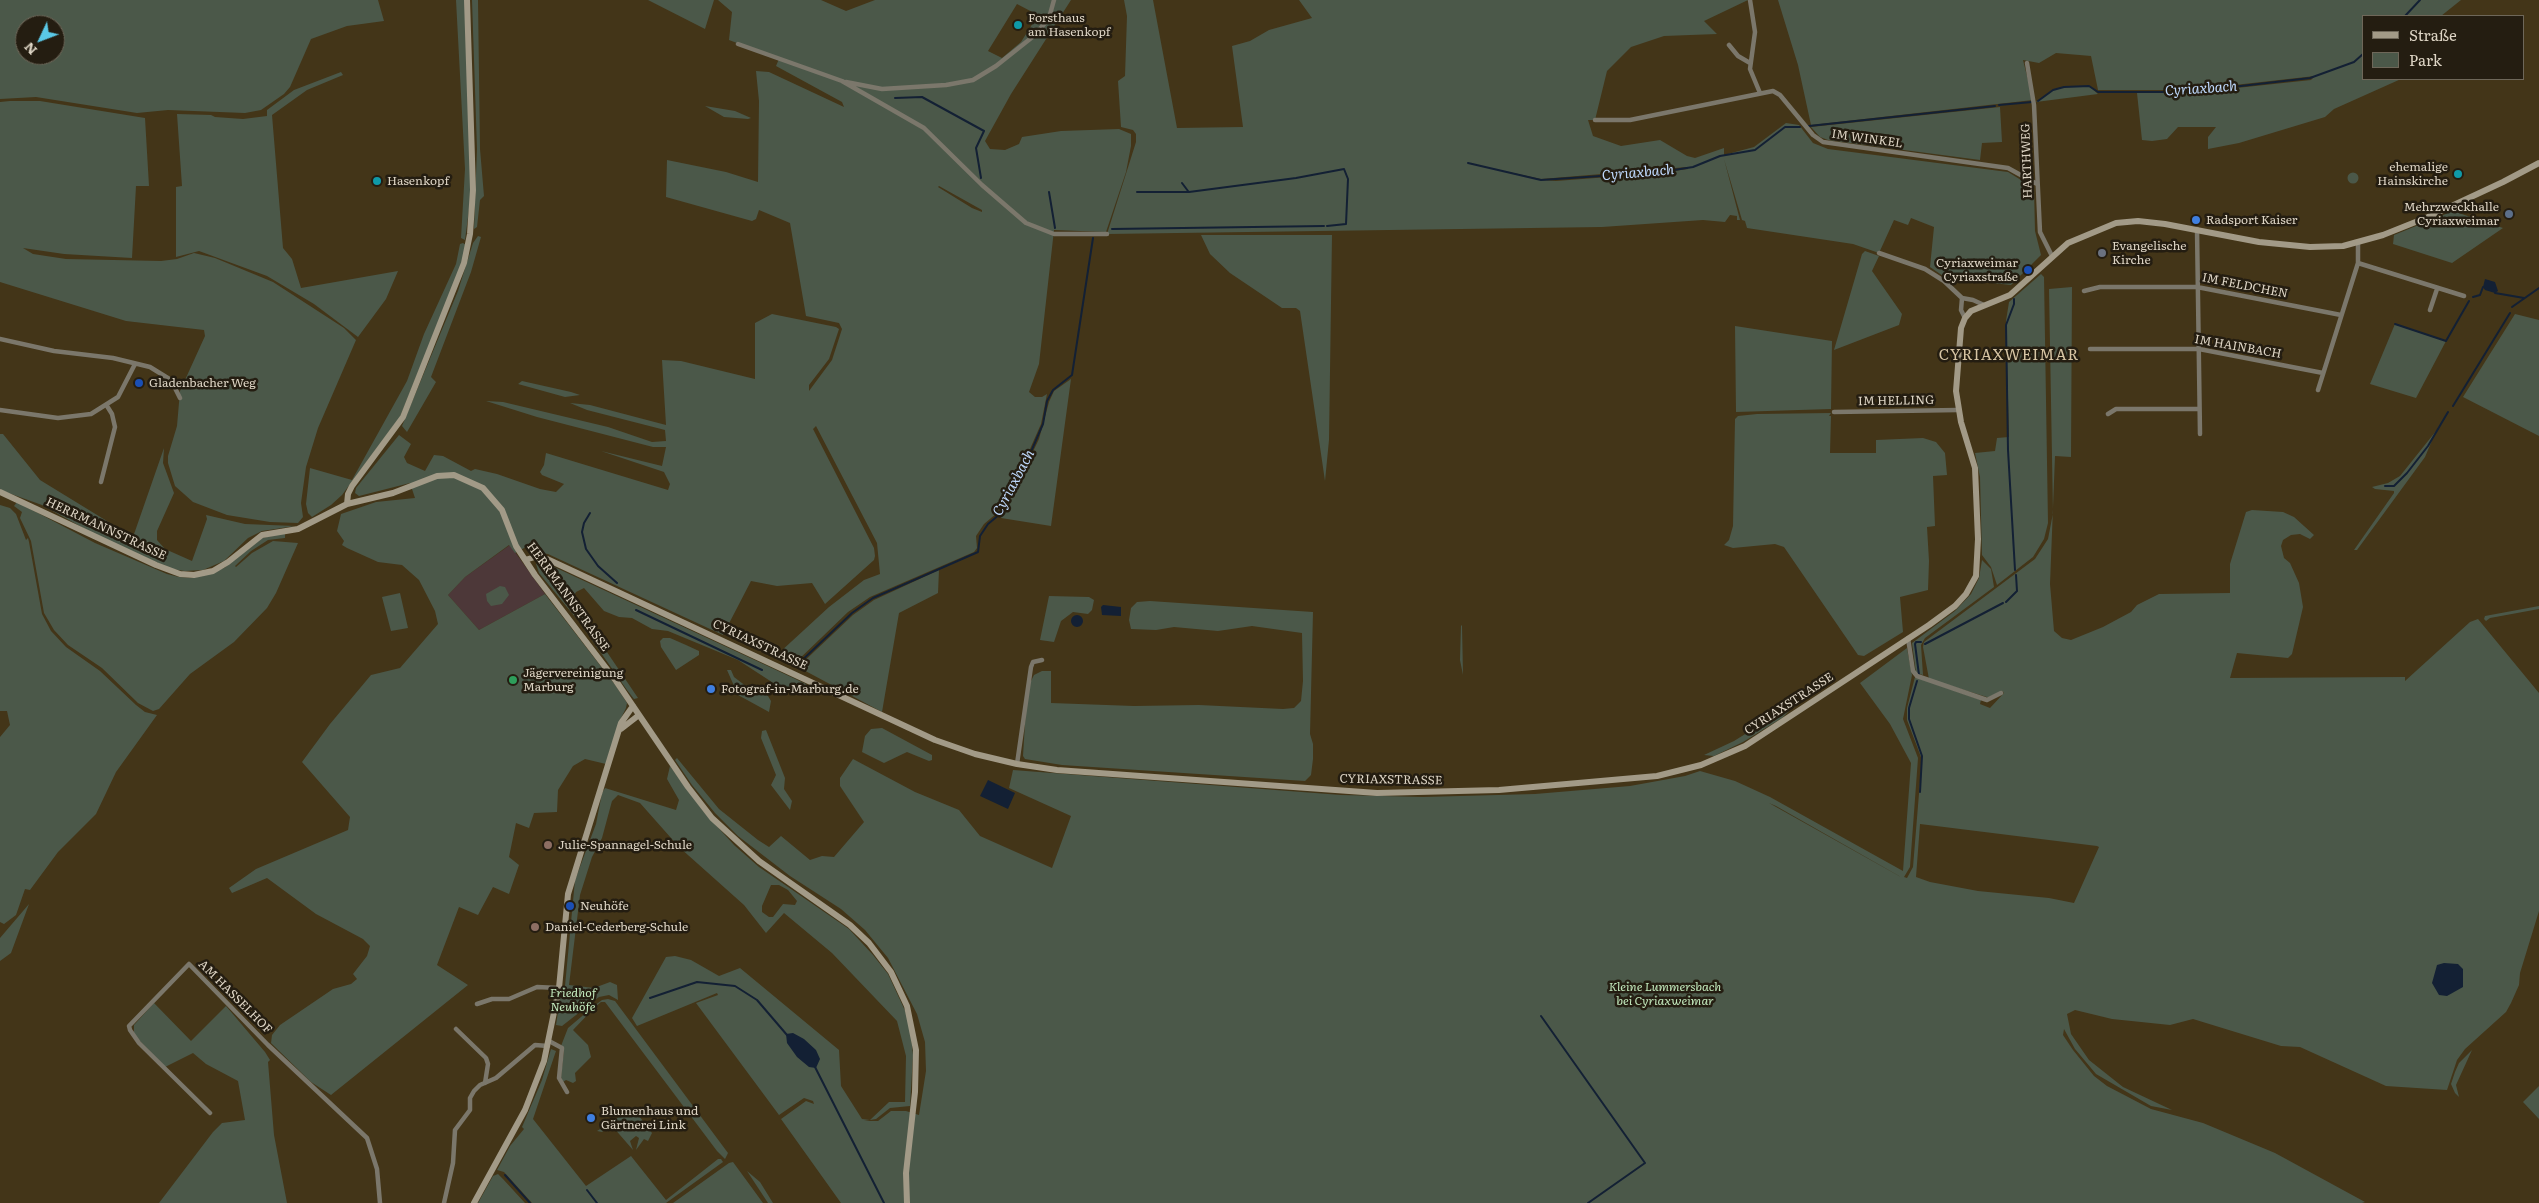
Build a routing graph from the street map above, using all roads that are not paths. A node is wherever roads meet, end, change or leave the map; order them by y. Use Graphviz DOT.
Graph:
graph roads {
  1 [pos="467,0"];
  2 [pos="1054,0"];
  3 [pos="1750,0"];
  4 [pos="738,44"];
  5 [pos="1730,45"];
  6 [pos="1750,63"];
  7 [pos="2027,63"];
  8 [pos="842,81"];
  9 [pos="1760,93"];
  10 [pos="1595,120"];
  11 [pos="2539,163"];
  12 [pos="2037,184"];
  13 [pos="2197,229"];
  14 [pos="1108,234"];
  15 [pos="2358,243"];
  16 [pos="1879,253"];
  17 [pos="2052,256"];
  18 [pos="2358,263"];
  19 [pos="2197,287"];
  20 [pos="2437,289"];
  21 [pos="2084,292"];
  22 [pos="2464,296"];
  23 [pos="1962,298"];
  24 [pos="1984,305"];
  25 [pos="2430,310"];
  26 [pos="2341,315"];
  27 [pos="1965,318"];
  28 [pos="0,339"];
  29 [pos="2090,349"];
  30 [pos="2199,349"];
  31 [pos="135,364"];
  32 [pos="2323,373"];
  33 [pos="2318,390"];
  34 [pos="180,398"];
  35 [pos="107,406"];
  36 [pos="2199,409"];
  37 [pos="0,410"];
  38 [pos="1958,410"];
  39 [pos="1834,412"];
  40 [pos="2108,414"];
  41 [pos="2200,434"];
  42 [pos="101,482"];
  43 [pos="0,492"];
  44 [pos="347,504"];
  45 [pos="525,560"];
  46 [pos="1908,638"];
  47 [pos="1042,660"];
  48 [pos="2001,693"];
  49 [pos="633,706"];
  50 [pos="639,715"];
  51 [pos="620,730"];
  52 [pos="1017,764"];
  53 [pos="559,988"];
  54 [pos="477,1004"];
  55 [pos="456,1029"];
  56 [pos="549,1044"];
  57 [pos="485,1083"];
  58 [pos="567,1092"];
  59 [pos="210,1113"];
  60 [pos="380,1203"];
  61 [pos="444,1203"];
  62 [pos="474,1203"];
  63 [pos="907,1203"];
  1 -- 44 [label="street"];
  2 -- 8 [label="street"];
  3 -- 6 [label="street"];
  4 -- 8 [label="street"];
  5 -- 6 [label="street"];
  6 -- 9 [label="street"];
  7 -- 12 [label="street, HARTHWEG"];
  8 -- 14 [label="street"];
  9 -- 10 [label="street, IM WINKEL"];
  9 -- 12 [label="street, IM WINKEL"];
  11 -- 15 [label="street"];
  12 -- 17 [label="street, HARTHWEG"];
  13 -- 15 [label="street"];
  13 -- 17 [label="street"];
  13 -- 19 [label="street"];
  15 -- 18 [label="street"];
  16 -- 23 [label="street"];
  17 -- 24 [label="street"];
  18 -- 20 [label="street"];
  18 -- 26 [label="street"];
  19 -- 21 [label="street, IM FELDCHEN"];
  19 -- 26 [label="street, IM FELDCHEN"];
  19 -- 30 [label="street"];
  20 -- 22 [label="street"];
  20 -- 25 [label="street"];
  23 -- 24 [label="street"];
  23 -- 27 [label="street, CYRIAXSTRASSE"];
  24 -- 27 [label="street"];
  26 -- 32 [label="street"];
  27 -- 38 [label="street, CYRIAXSTRASSE"];
  28 -- 31 [label="street"];
  29 -- 30 [label="street, IM HAINBACH"];
  30 -- 32 [label="street, IM HAINBACH"];
  30 -- 36 [label="street"];
  31 -- 34 [label="street"];
  31 -- 35 [label="street"];
  32 -- 33 [label="street"];
  35 -- 37 [label="street"];
  35 -- 42 [label="street"];
  36 -- 40 [label="street"];
  36 -- 41 [label="street"];
  38 -- 39 [label="street, IM HELLING"];
  38 -- 46 [label="street, CYRIAXSTRASSE"];
  43 -- 44 [label="street, HERRMANNSTRASSE"];
  44 -- 45 [label="street, HERRMANNSTRASSE"];
  45 -- 49 [label="street, HERRMANNSTRASSE"];
  45 -- 52 [label="street, CYRIAXSTRASSE"];
  46 -- 48 [label="street"];
  46 -- 52 [label="street, CYRIAXSTRASSE"];
  47 -- 52 [label="street"];
  49 -- 50 [label="street, HERRMANNSTRASSE"];
  49 -- 51 [label="street"];
  50 -- 51 [label="street"];
  50 -- 63 [label="street, HERRMANNSTRASSE"];
  51 -- 53 [label="street"];
  53 -- 54 [label="street"];
  53 -- 56 [label="street"];
  55 -- 57 [label="street"];
  56 -- 57 [label="street"];
  56 -- 58 [label="street"];
  56 -- 62 [label="street"];
  57 -- 61 [label="street"];
  59 -- 60 [label="street, AM HASSELHOF"];
}
